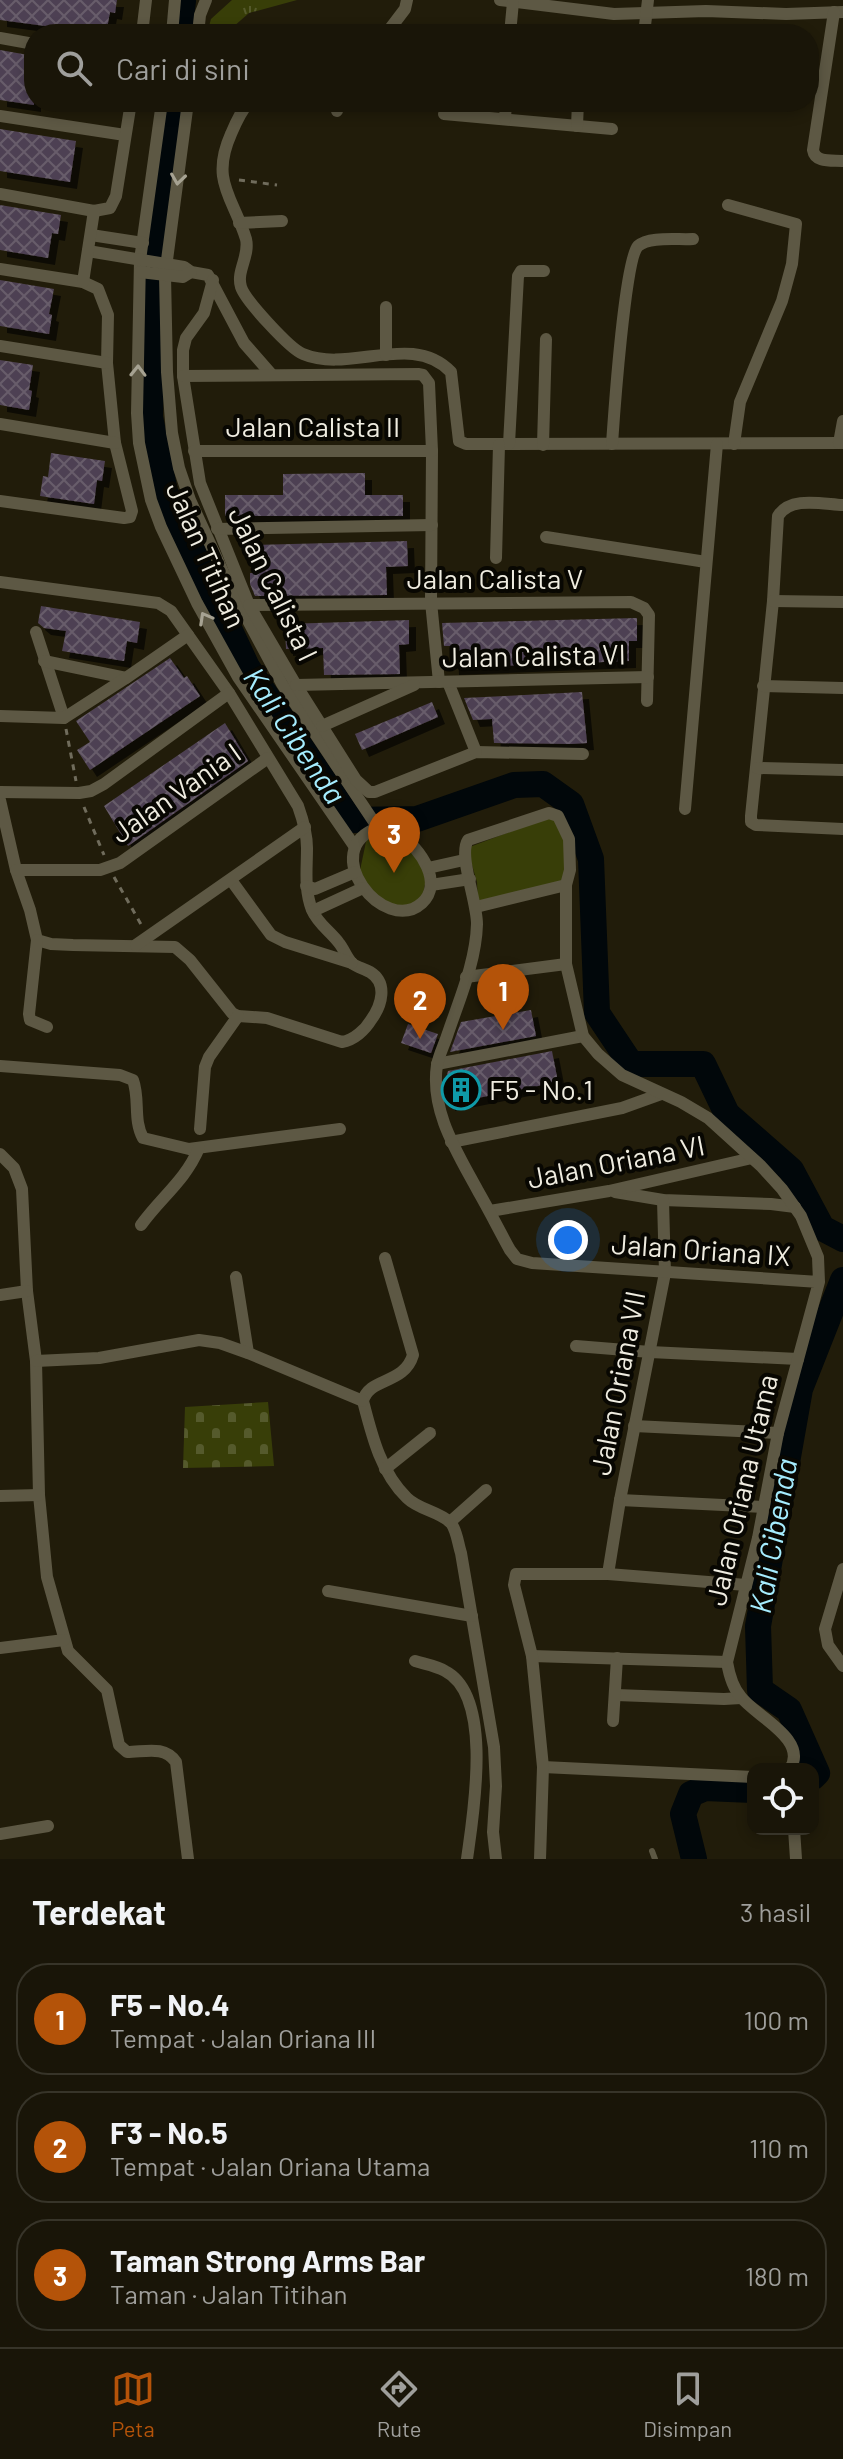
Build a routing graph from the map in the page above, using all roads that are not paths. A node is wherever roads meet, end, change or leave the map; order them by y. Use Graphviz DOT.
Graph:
graph roads {
  1 [pos="146,0"];
  2 [pos="175,0"];
  3 [pos="206,0"];
  4 [pos="407,0"];
  5 [pos="416,0"];
  6 [pos="504,1"];
  7 [pos="647,6"];
  8 [pos="838,12"];
  9 [pos="143,24"];
  10 [pos="173,24"];
  11 [pos="199,24"];
  12 [pos="394,24"];
  13 [pos="404,24"];
  14 [pos="508,24"];
  15 [pos="0,38"];
  16 [pos="24,42"];
  17 [pos="129,112"];
  18 [pos="161,112"];
  19 [pos="187,112"];
  20 [pos="242,112"];
  21 [pos="505,112"];
  22 [pos="578,112"];
  23 [pos="444,114"];
  24 [pos="0,116"];
  25 [pos="505,119"];
  26 [pos="577,126"];
  27 [pos="612,129"];
  28 [pos="125,135"];
  29 [pos="843,161"];
  30 [pos="0,194"];
  31 [pos="728,205"];
  32 [pos="94,211"];
  33 [pos="282,221"];
  34 [pos="239,223"];
  35 [pos="91,235"];
  36 [pos="693,239"];
  37 [pos="143,243"];
  38 [pos="88,251"];
  39 [pos="142,267"];
  40 [pos="0,269"];
  41 [pos="164,270"];
  42 [pos="544,271"];
  43 [pos="213,280"];
  44 [pos="83,282"];
  45 [pos="386,307"];
  46 [pos="546,339"];
  47 [pos="0,346"];
  48 [pos="386,355"];
  49 [pos="107,363"];
  50 [pos="272,375"];
  51 [pos="183,376"];
  52 [pos="843,421"];
  53 [pos="0,424"];
  54 [pos="115,443"];
  55 [pos="841,443"];
  56 [pos="612,444"];
  57 [pos="717,444"];
  58 [pos="734,444"];
  59 [pos="504,445"];
  60 [pos="543,445"];
  61 [pos="194,451"];
  62 [pos="432,451"];
  63 [pos="0,501"];
  64 [pos="843,505"];
  65 [pos="432,525"];
  66 [pos="217,529"];
  67 [pos="546,537"];
  68 [pos="496,558"];
  69 [pos="706,562"];
  70 [pos="0,582"];
  71 [pos="773,601"];
  72 [pos="431,602"];
  73 [pos="843,602"];
  74 [pos="249,605"];
  75 [pos="36,632"];
  76 [pos="188,635"];
  77 [pos="44,661"];
  78 [pos="648,677"];
  79 [pos="126,678"];
  80 [pos="421,682"];
  81 [pos="444,682"];
  82 [pos="296,685"];
  83 [pos="763,686"];
  84 [pos="843,688"];
  85 [pos="229,693"];
  86 [pos="647,701"];
  87 [pos="0,716"];
  88 [pos="64,718"];
  89 [pos="322,726"];
  90 [pos="476,752"];
  91 [pos="583,754"];
  92 [pos="268,758"];
  93 [pos="757,768"];
  94 [pos="843,770"];
  95 [pos="0,792"];
  96 [pos="0,800"];
  97 [pos="685,809"];
  98 [pos="305,827"];
  99 [pos="378,828"];
  100 [pos="843,829"];
  101 [pos="355,847"];
  102 [pos="464,860"];
  103 [pos="428,868"];
  104 [pos="16,870"];
  105 [pos="355,872"];
  106 [pos="470,879"];
  107 [pos="231,880"];
  108 [pos="431,885"];
  109 [pos="566,885"];
  110 [pos="306,886"];
  111 [pos="363,888"];
  112 [pos="476,907"];
  113 [pos="313,911"];
  114 [pos="160,929"];
  115 [pos="37,940"];
  116 [pos="136,945"];
  117 [pos="175,947"];
  118 [pos="352,963"];
  119 [pos="566,964"];
  120 [pos="466,977"];
  121 [pos="238,1016"];
  122 [pos="47,1027"];
  123 [pos="583,1036"];
  124 [pos="437,1064"];
  125 [pos="0,1066"];
  126 [pos="661,1094"];
  127 [pos="200,1129"];
  128 [pos="340,1129"];
  129 [pos="451,1142"];
  130 [pos="199,1148"];
  131 [pos="0,1154"];
  132 [pos="752,1158"];
  133 [pos="609,1191"];
  134 [pos="663,1200"];
  135 [pos="795,1207"];
  136 [pos="490,1211"];
  137 [pos="141,1225"];
  138 [pos="385,1258"];
  139 [pos="665,1273"];
  140 [pos="236,1277"];
  141 [pos="819,1282"];
  142 [pos="27,1291"];
  143 [pos="0,1295"];
  144 [pos="576,1346"];
  145 [pos="650,1352"];
  146 [pos="248,1353"];
  147 [pos="798,1359"];
  148 [pos="36,1361"];
  149 [pos="363,1401"];
  150 [pos="634,1426"];
  151 [pos="430,1433"];
  152 [pos="778,1433"];
  153 [pos="385,1469"];
  154 [pos="486,1490"];
  155 [pos="39,1495"];
  156 [pos="0,1496"];
  157 [pos="620,1500"];
  158 [pos="764,1507"];
  159 [pos="452,1526"];
  160 [pos="843,1569"];
  161 [pos="608,1574"];
  162 [pos="746,1585"];
  163 [pos="840,1590"];
  164 [pos="328,1591"];
  165 [pos="472,1616"];
  166 [pos="64,1640"];
  167 [pos="0,1648"];
  168 [pos="532,1656"];
  169 [pos="617,1658"];
  170 [pos="415,1661"];
  171 [pos="727,1662"];
  172 [pos="843,1666"];
  173 [pos="616,1695"];
  174 [pos="741,1698"];
  175 [pos="613,1721"];
  176 [pos="793,1763"];
  177 [pos="543,1767"];
  178 [pos="747,1777"];
  179 [pos="48,1826"];
  180 [pos="0,1834"];
  181 [pos="794,1835"];
  182 [pos="188,1859"];
  183 [pos="467,1859"];
  184 [pos="496,1859"];
  185 [pos="540,1859"];
  186 [pos="796,1859"];
  1 -- 9 [label="street"];
  2 -- 10 [label="street"];
  3 -- 11 [label="street"];
  4 -- 12 [label="street"];
  5 -- 13 [label="street"];
  6 -- 7 [label="street"];
  6 -- 14 [label="street"];
  7 -- 8 [label="street"];
  8 -- 29 [label="street"];
  15 -- 16 [label="street"];
  17 -- 28 [label="street"];
  18 -- 37 [label="street, Jalan Titihan"];
  19 -- 41 [label="street, Jalan Titihan, one-way"];
  20 -- 34 [label="street"];
  21 -- 25 [label="street"];
  22 -- 26 [label="street"];
  23 -- 25 [label="street"];
  24 -- 28 [label="street"];
  25 -- 26 [label="street"];
  26 -- 27 [label="street"];
  28 -- 32 [label="street"];
  30 -- 32 [label="street"];
  31 -- 58 [label="street"];
  32 -- 35 [label="street"];
  33 -- 34 [label="street"];
  34 -- 48 [label="street"];
  35 -- 37 [label="street"];
  35 -- 38 [label="street"];
  36 -- 56 [label="street"];
  37 -- 39 [label="street, Jalan Titihan"];
  38 -- 39 [label="street"];
  38 -- 44 [label="street"];
  39 -- 41 [label="street"];
  101 -- 39 [label="street, Jalan Titihan, one-way"];
  40 -- 44 [label="street"];
  41 -- 43 [label="street"];
  41 -- 99 [label="street, Jalan Titihan"];
  42 -- 59 [label="street"];
  43 -- 50 [label="street"];
  43 -- 51 [label="street, Jalan Calista I"];
  44 -- 49 [label="street"];
  45 -- 48 [label="street"];
  46 -- 60 [label="street"];
  47 -- 49 [label="street"];
  48 -- 59 [label="street"];
  49 -- 54 [label="street"];
  50 -- 51 [label="street"];
  50 -- 62 [label="street, Jalan Calista II"];
  51 -- 61 [label="street, Jalan Calista I"];
  52 -- 55 [label="street"];
  53 -- 54 [label="street"];
  54 -- 63 [label="street"];
  55 -- 58 [label="street"];
  56 -- 57 [label="street"];
  56 -- 60 [label="street"];
  57 -- 58 [label="street"];
  57 -- 69 [label="street"];
  59 -- 60 [label="street"];
  59 -- 68 [label="street"];
  61 -- 62 [label="street, Jalan Calista II"];
  61 -- 66 [label="street, Jalan Calista I"];
  62 -- 65 [label="street, Jalan Calista II"];
  64 -- 71 [label="street"];
  65 -- 66 [label="street"];
  65 -- 72 [label="street, Jalan Calista II"];
  66 -- 74 [label="street, Jalan Calista I"];
  67 -- 69 [label="street"];
  69 -- 97 [label="street"];
  70 -- 76 [label="street"];
  71 -- 73 [label="street"];
  71 -- 83 [label="street"];
  72 -- 74 [label="street, Jalan Calista V"];
  72 -- 78 [label="street, Jalan Calista V"];
  72 -- 81 [label="street, Jalan Calista II"];
  74 -- 82 [label="street, Jalan Calista I"];
  75 -- 77 [label="street"];
  76 -- 79 [label="street"];
  76 -- 85 [label="street"];
  77 -- 79 [label="street"];
  77 -- 88 [label="street"];
  78 -- 81 [label="street, Jalan Calista VI"];
  78 -- 86 [label="street, Jalan Calista V"];
  79 -- 88 [label="street"];
  80 -- 81 [label="street, Jalan Calista VI"];
  80 -- 82 [label="street, Jalan Calista VI"];
  80 -- 89 [label="street, Jalan Calista VI"];
  81 -- 90 [label="street, Jalan Calista II"];
  82 -- 89 [label="street, Jalan Calista I"];
  83 -- 84 [label="street"];
  83 -- 93 [label="street"];
  85 -- 92 [label="street"];
  85 -- 95 [label="street"];
  87 -- 88 [label="street"];
  89 -- 90 [label="street, Jalan Calista I"];
  90 -- 91 [label="street"];
  92 -- 98 [label="street"];
  92 -- 104 [label="street, Jalan Vania I"];
  93 -- 94 [label="street"];
  93 -- 100 [label="street"];
  96 -- 104 [label="street"];
  98 -- 107 [label="street"];
  98 -- 110 [label="street"];
  99 -- 101 [label="street"];
  99 -- 103 [label="street"];
  101 -- 105 [label="street"];
  102 -- 103 [label="street"];
  102 -- 106 [label="street"];
  102 -- 109 [label="street"];
  103 -- 108 [label="street"];
  104 -- 115 [label="street"];
  105 -- 110 [label="street"];
  105 -- 111 [label="street"];
  106 -- 108 [label="street"];
  106 -- 112 [label="street"];
  107 -- 114 [label="street"];
  107 -- 118 [label="street"];
  108 -- 111 [label="street"];
  109 -- 112 [label="street"];
  109 -- 119 [label="street"];
  110 -- 113 [label="street"];
  111 -- 113 [label="street"];
  112 -- 120 [label="street"];
  113 -- 118 [label="street"];
  114 -- 116 [label="street"];
  114 -- 117 [label="street"];
  115 -- 116 [label="street"];
  115 -- 122 [label="street"];
  116 -- 117 [label="street"];
  117 -- 121 [label="street"];
  118 -- 121 [label="street"];
  119 -- 120 [label="street"];
  119 -- 123 [label="street"];
  120 -- 124 [label="street"];
  121 -- 127 [label="street"];
  123 -- 124 [label="street"];
  123 -- 126 [label="street, Jalan Oriana Utama"];
  124 -- 129 [label="street"];
  125 -- 130 [label="street"];
  126 -- 129 [label="street"];
  126 -- 132 [label="street, Jalan Oriana Utama"];
  128 -- 130 [label="street"];
  129 -- 136 [label="street"];
  130 -- 137 [label="street"];
  131 -- 142 [label="street"];
  132 -- 133 [label="street, Jalan Oriana VI"];
  132 -- 135 [label="street, Jalan Oriana Utama"];
  133 -- 134 [label="street"];
  133 -- 136 [label="street, Jalan Oriana VI"];
  134 -- 135 [label="street"];
  134 -- 139 [label="street, Jalan Oriana VII"];
  135 -- 141 [label="street, Jalan Oriana Utama"];
  136 -- 139 [label="street, Jalan Oriana IX"];
  138 -- 149 [label="street"];
  139 -- 141 [label="street, Jalan Oriana IX"];
  139 -- 145 [label="street, Jalan Oriana VII"];
  140 -- 146 [label="street"];
  141 -- 147 [label="street, Jalan Oriana Utama"];
  142 -- 143 [label="street"];
  142 -- 148 [label="street"];
  144 -- 145 [label="street"];
  145 -- 147 [label="street"];
  145 -- 150 [label="street, Jalan Oriana VII"];
  146 -- 148 [label="street"];
  146 -- 149 [label="street"];
  147 -- 152 [label="street, Jalan Oriana Utama"];
  148 -- 155 [label="street"];
  149 -- 153 [label="street"];
  150 -- 152 [label="street"];
  150 -- 157 [label="street, Jalan Oriana VII"];
  151 -- 153 [label="street"];
  152 -- 158 [label="street, Jalan Oriana Utama"];
  153 -- 159 [label="street"];
  154 -- 159 [label="street"];
  155 -- 156 [label="street"];
  155 -- 166 [label="street"];
  157 -- 158 [label="street"];
  157 -- 161 [label="street, Jalan Oriana VII"];
  158 -- 162 [label="street, Jalan Oriana Utama"];
  159 -- 165 [label="street"];
  160 -- 163 [label="street"];
  161 -- 162 [label="street"];
  161 -- 168 [label="street"];
  162 -- 171 [label="street, Jalan Oriana Utama"];
  163 -- 172 [label="street"];
  164 -- 165 [label="street"];
  165 -- 184 [label="street"];
  166 -- 167 [label="street"];
  166 -- 182 [label="street"];
  168 -- 169 [label="street"];
  168 -- 177 [label="street"];
  169 -- 171 [label="street"];
  169 -- 173 [label="street"];
  170 -- 183 [label="street"];
  171 -- 174 [label="street"];
  173 -- 174 [label="street"];
  173 -- 175 [label="street"];
  174 -- 176 [label="street"];
  177 -- 178 [label="street"];
  177 -- 185 [label="street"];
  179 -- 180 [label="street"];
  181 -- 186 [label="street"];
}
